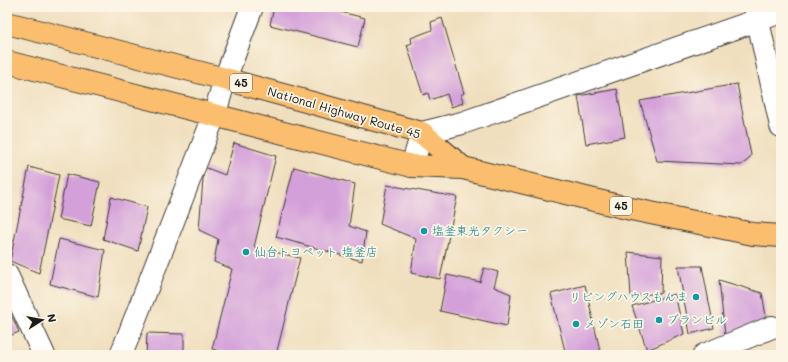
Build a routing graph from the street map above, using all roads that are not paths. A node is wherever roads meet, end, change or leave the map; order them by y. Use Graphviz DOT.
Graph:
graph roads {
  1 [pos="252,7"];
  2 [pos="781,12"];
  3 [pos="756,14"];
  4 [pos="7,23"];
  5 [pos="7,62"];
  6 [pos="225,79"];
  7 [pos="214,116"];
  8 [pos="781,126"];
  9 [pos="422,133"];
  10 [pos="412,166"];
  11 [pos="463,168"];
  12 [pos="781,236"];
  13 [pos="7,276"];
  14 [pos="772,327"];
  15 [pos="44,355"];
  16 [pos="121,355"];
  17 [pos="704,355"];
  1 -- 6 [label="street"];
  2 -- 3 [label="street"];
  3 -- 8 [label="street"];
  3 -- 9 [label="street"];
  4 -- 6 [label="highway, National Highway Route 45 / 45"];
  5 -- 7 [label="highway, National Highway Route 45 / 45"];
  6 -- 7 [label="street"];
  6 -- 9 [label="highway, National Highway Route 45 / 45"];
  7 -- 10 [label="highway, National Highway Route 45 / 45"];
  7 -- 16 [label="street"];
  9 -- 10 [label="street"];
  9 -- 11 [label="highway, National Highway Route 45 / 45"];
  10 -- 11 [label="highway, National Highway Route 45 / 45"];
  11 -- 12 [label="highway, National Highway Route 45 / 45"];
  13 -- 15 [label="street"];
  14 -- 17 [label="street"];
}
